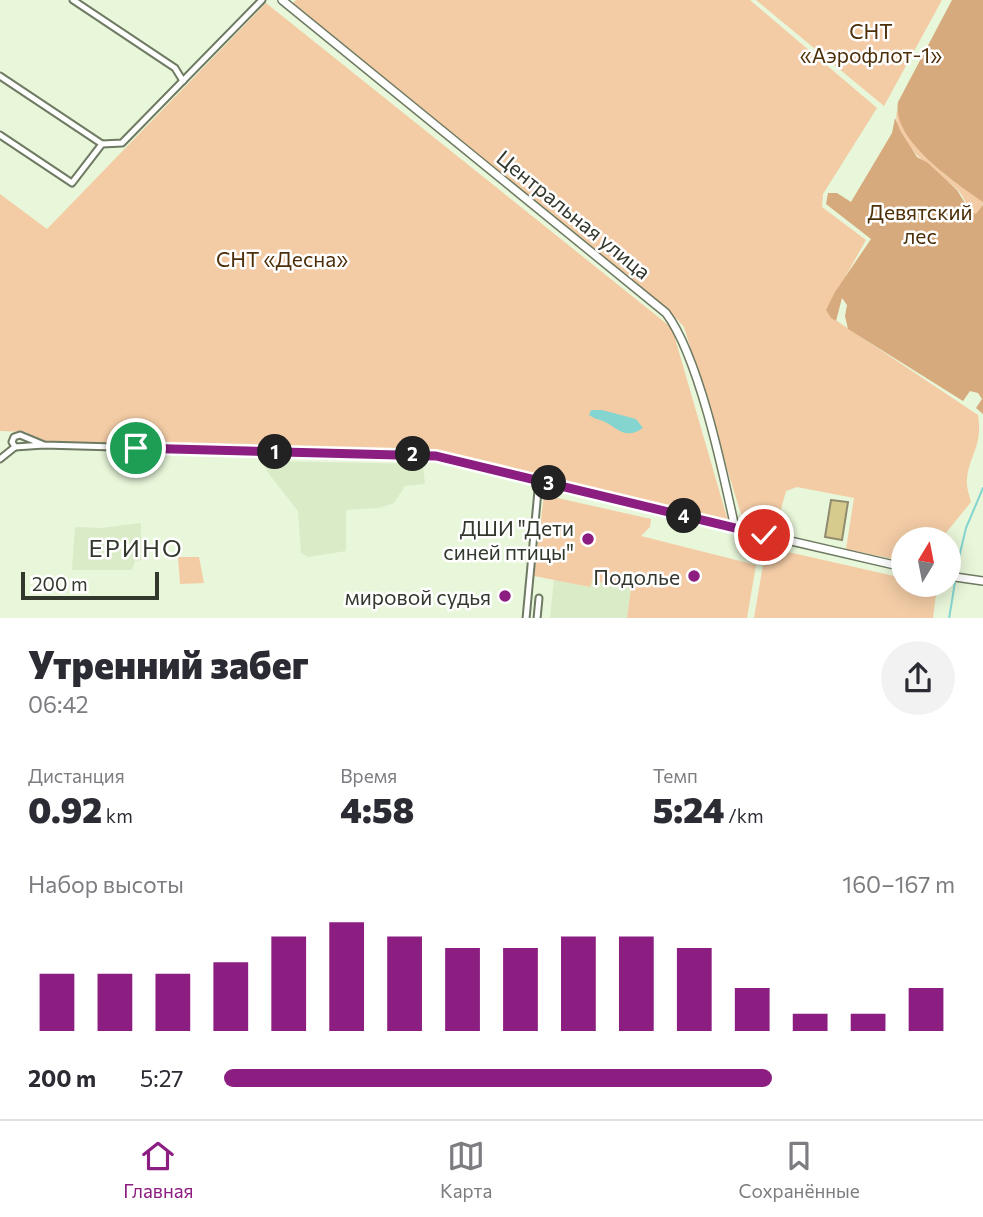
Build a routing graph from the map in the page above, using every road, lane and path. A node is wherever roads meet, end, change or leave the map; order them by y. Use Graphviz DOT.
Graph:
graph roads {
  1 [pos="73,0"];
  2 [pos="262,0"];
  3 [pos="285,1"];
  4 [pos="0,76"];
  5 [pos="183,81"];
  6 [pos="0,135"];
  7 [pos="102,144"];
  8 [pos="44,445"];
  9 [pos="15,447"];
  10 [pos="0,459"];
  11 [pos="539,480"];
  12 [pos="735,528"];
  13 [pos="891,564"];
  14 [pos="961,578"];
  15 [pos="983,581"];
  16 [pos="539,598"];
  17 [pos="526,618"];
  18 [pos="537,618"];
  1 -- 5 [label="street"];
  2 -- 5 [label="street"];
  3 -- 12 [label="street, Центральная улица"];
  4 -- 7 [label="street"];
  5 -- 7 [label="street"];
  6 -- 7 [label="street"];
  8 -- 9 [label="street"];
  8 -- 9 [label="street"];
  8 -- 11 [label="street"];
  9 -- 10 [label="street"];
  11 -- 12 [label="street"];
  11 -- 17 [label="street"];
  12 -- 13 [label="street"];
  14 -- 15 [label="street"];
  16 -- 18 [label="street"];
}
